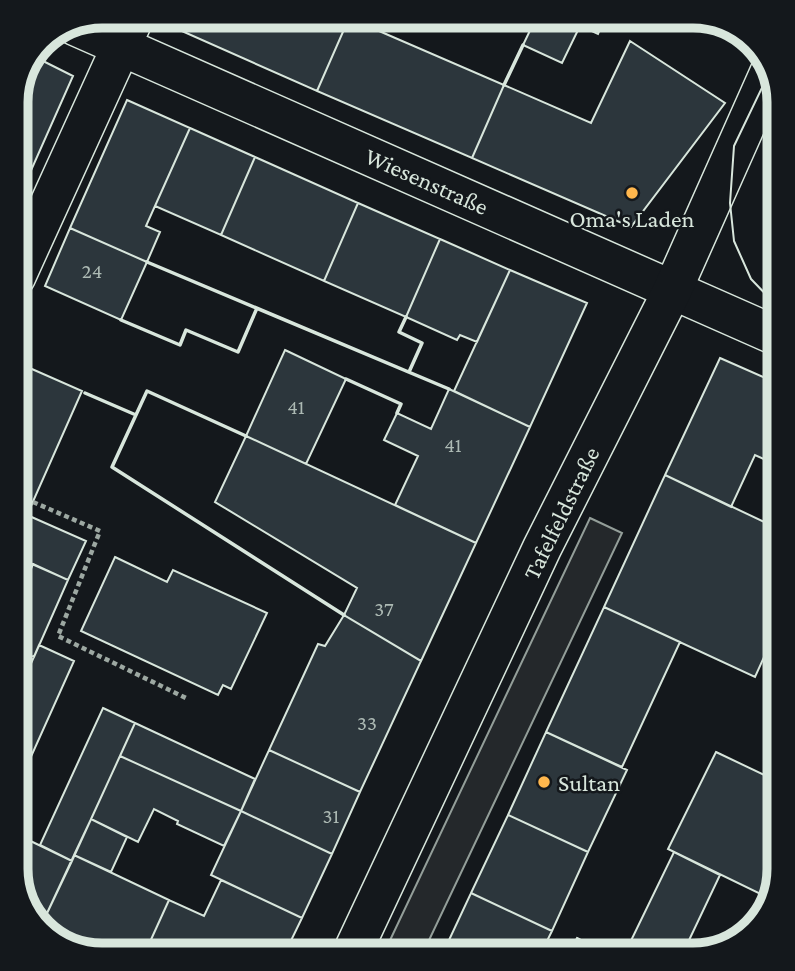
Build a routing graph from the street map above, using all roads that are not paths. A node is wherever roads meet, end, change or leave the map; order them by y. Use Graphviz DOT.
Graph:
graph roads {
  1 [pos="97,29"];
  2 [pos="127,32"];
  3 [pos="764,84"];
  4 [pos="28,251"];
  5 [pos="672,291"];
  6 [pos="767,332"];
  7 [pos="357,943"];
  1 -- 2 [label="street, Wiesenstraße"];
  2 -- 4 [label="street"];
  2 -- 5 [label="street, Wiesenstraße"];
  3 -- 5 [label="street, Tafelfeldstraße"];
  5 -- 6 [label="street, Wiesenstraße"];
  5 -- 7 [label="street, Tafelfeldstraße"];
}
